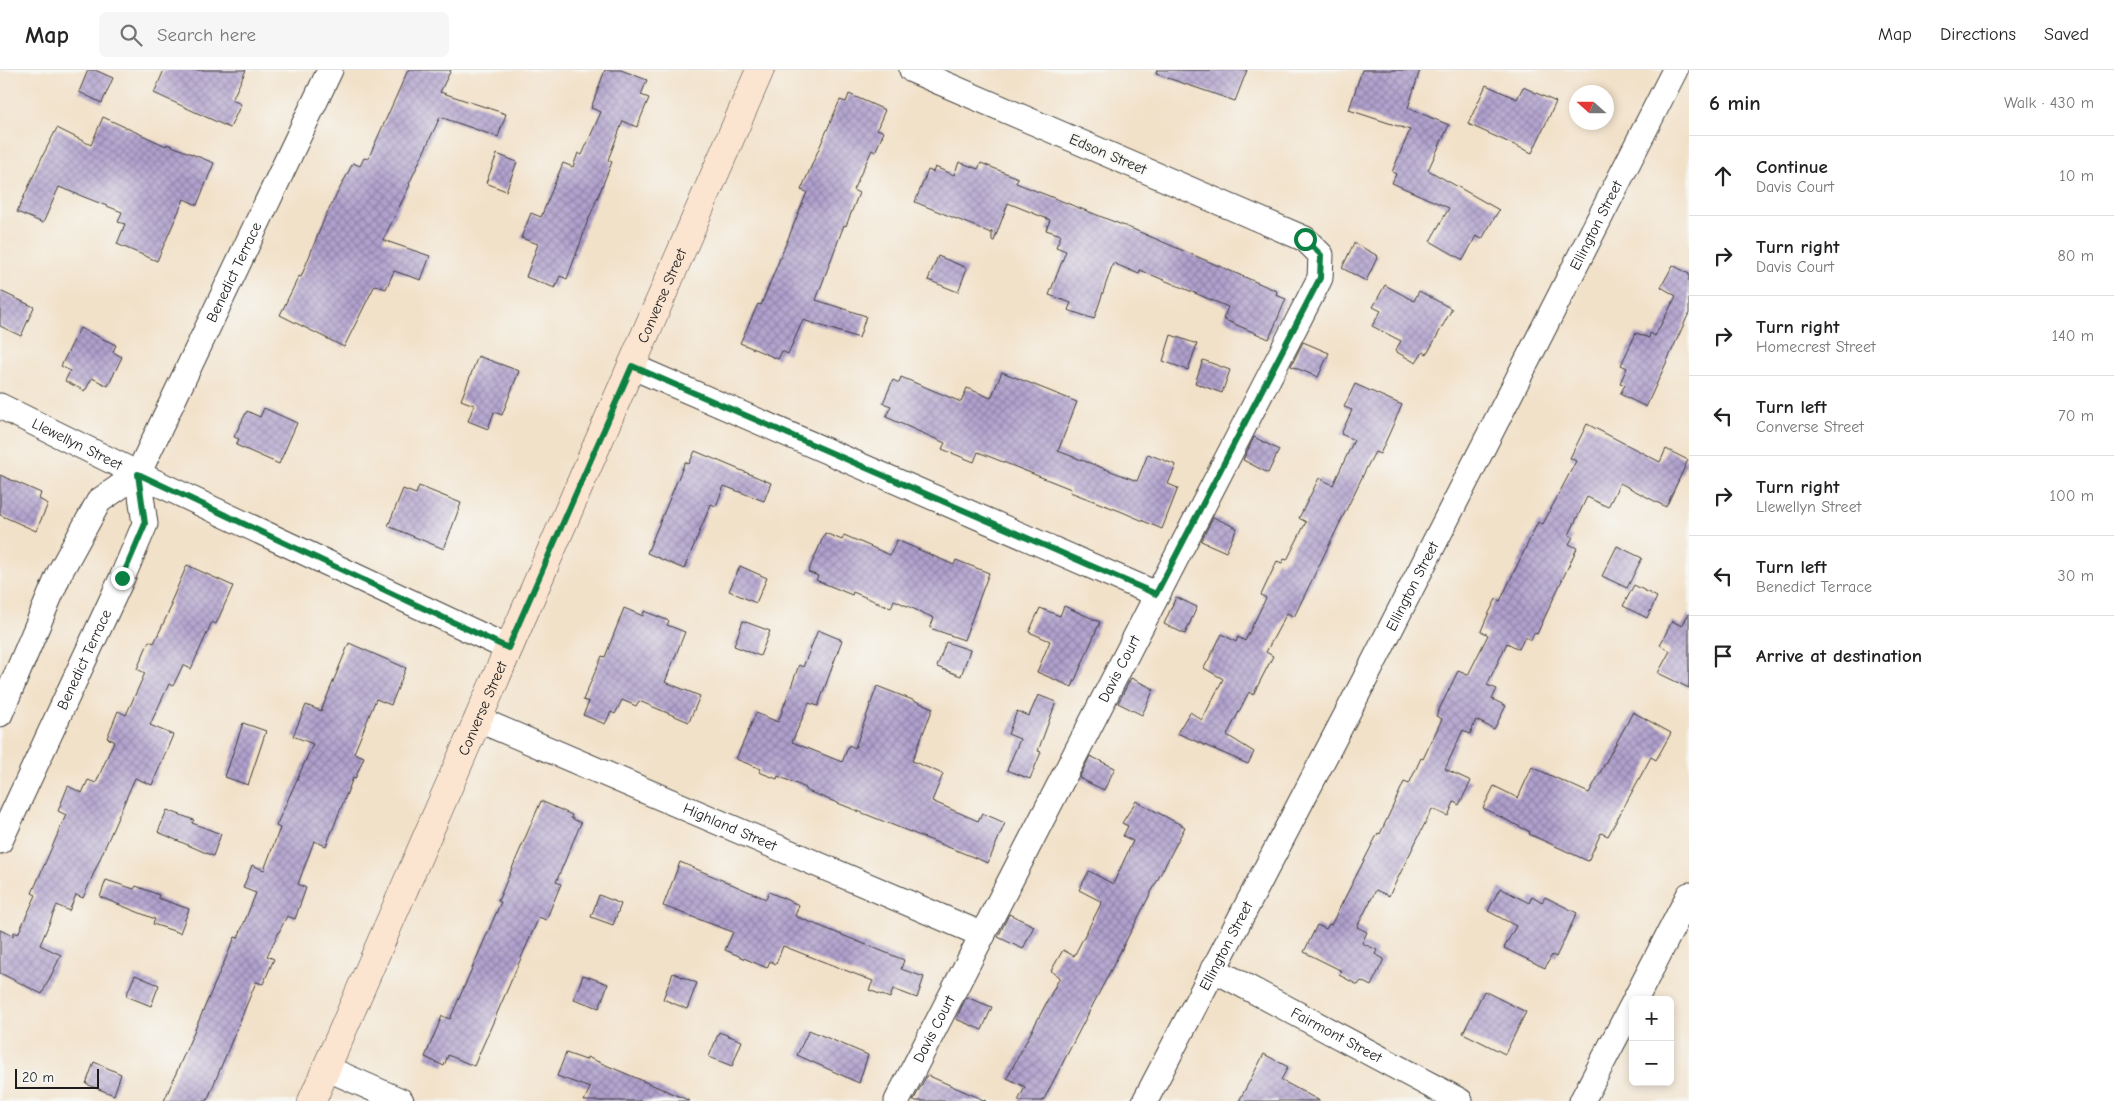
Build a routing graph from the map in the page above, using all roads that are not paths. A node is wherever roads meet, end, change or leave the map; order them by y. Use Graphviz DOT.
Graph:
graph roads {
  1 [pos="330,70"];
  2 [pos="760,70"];
  3 [pos="912,70"];
  4 [pos="1674,70"];
  5 [pos="1305,239"];
  6 [pos="632,366"];
  7 [pos="0,406"];
  8 [pos="138,474"];
  9 [pos="1156,594"];
  10 [pos="508,648"];
  11 [pos="0,714"];
  12 [pos="477,719"];
  13 [pos="0,841"];
  14 [pos="1689,895"];
  15 [pos="983,935"];
  16 [pos="1214,968"];
  17 [pos="1637,996"];
  18 [pos="1629,1012"];
  19 [pos="326,1068"];
  20 [pos="312,1101"];
  21 [pos="401,1101"];
  22 [pos="897,1101"];
  23 [pos="1145,1101"];
  24 [pos="1460,1101"];
  25 [pos="1582,1101"];
  1 -- 8 [label="street, Benedict Terrace"];
  2 -- 6 [label="main road, Converse Street"];
  3 -- 5 [label="street, Edson Street"];
  4 -- 16 [label="street, Ellington Street"];
  5 -- 9 [label="street, Davis Court"];
  6 -- 9 [label="street"];
  6 -- 10 [label="main road, Converse Street"];
  7 -- 8 [label="street, Llewellyn Street"];
  8 -- 10 [label="street, Llewellyn Street"];
  8 -- 11 [label="street, Benedict Terrace"];
  8 -- 13 [label="street, Benedict Terrace"];
  9 -- 15 [label="street, Davis Court"];
  10 -- 12 [label="main road, Converse Street"];
  12 -- 15 [label="street, Highland Street"];
  12 -- 19 [label="main road, Converse Street"];
  14 -- 17 [label="street"];
  15 -- 22 [label="street, Davis Court"];
  16 -- 23 [label="street, Ellington Street"];
  16 -- 24 [label="street, Fairmont Street"];
  18 -- 25 [label="street"];
  19 -- 20 [label="main road, Converse Street"];
  19 -- 21 [label="street"];
}
